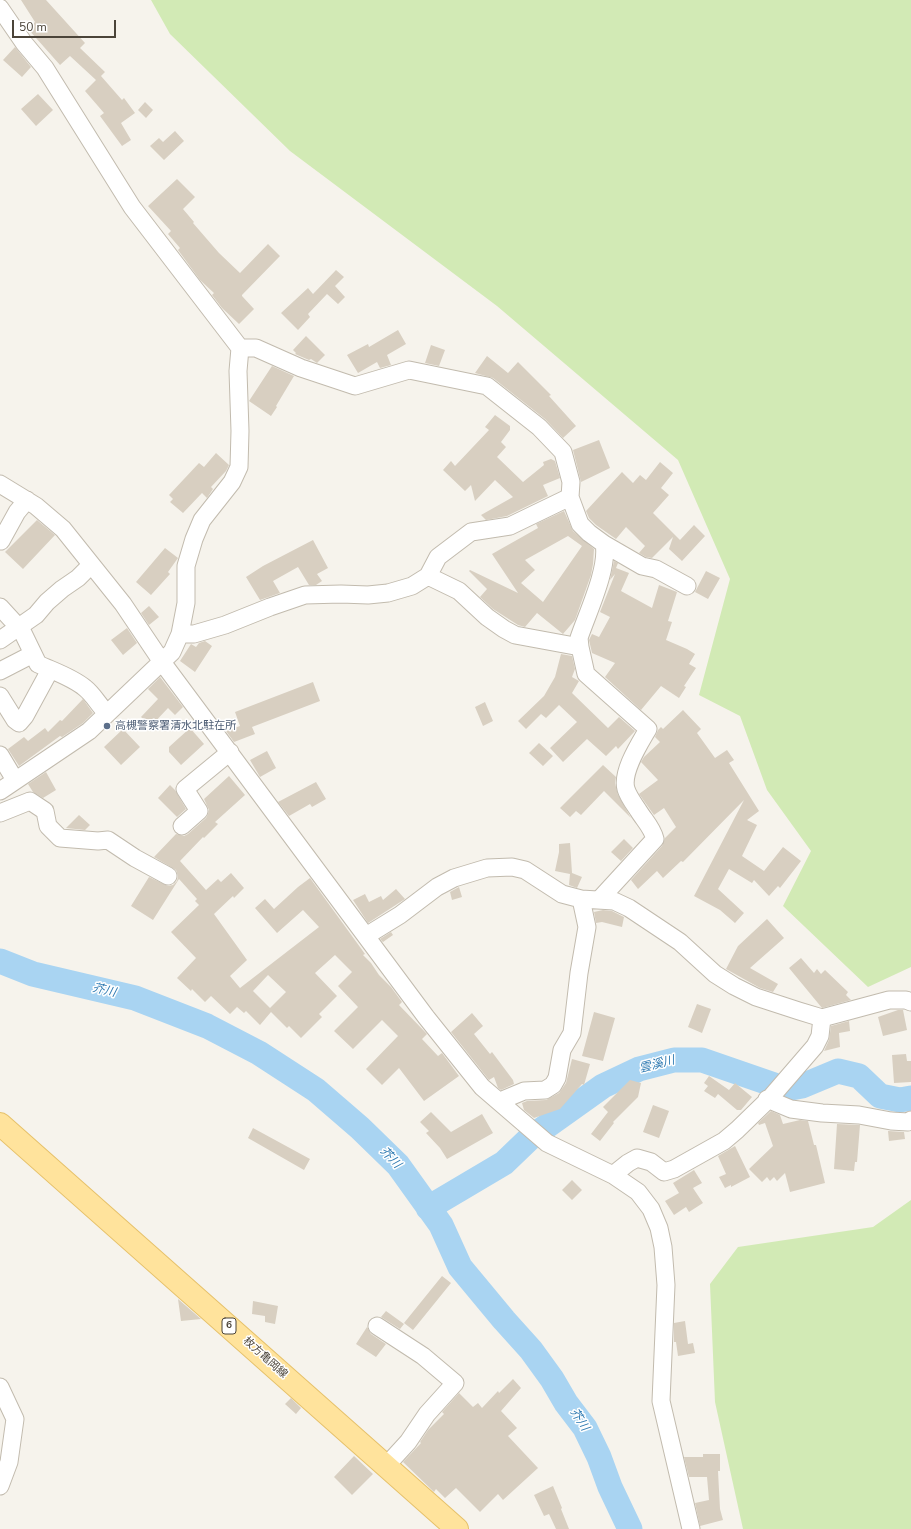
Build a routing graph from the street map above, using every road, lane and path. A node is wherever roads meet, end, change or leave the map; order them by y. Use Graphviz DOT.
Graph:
graph roads {
  1 [pos="0,8"];
  2 [pos="240,348"];
  3 [pos="0,484"];
  4 [pos="570,497"];
  5 [pos="22,506"];
  6 [pos="0,516"];
  7 [pos="1,541"];
  8 [pos="604,544"];
  9 [pos="91,565"];
  10 [pos="428,576"];
  11 [pos="687,586"];
  12 [pos="0,607"];
  13 [pos="18,627"];
  14 [pos="180,634"];
  15 [pos="0,640"];
  16 [pos="580,647"];
  17 [pos="33,654"];
  18 [pos="162,662"];
  19 [pos="50,670"];
  20 [pos="0,671"];
  21 [pos="0,696"];
  22 [pos="108,713"];
  23 [pos="230,752"];
  24 [pos="0,755"];
  25 [pos="15,780"];
  26 [pos="0,790"];
  27 [pos="0,813"];
  28 [pos="182,826"];
  29 [pos="168,876"];
  30 [pos="581,899"];
  31 [pos="599,900"];
  32 [pos="366,936"];
  33 [pos="911,1002"];
  34 [pos="822,1018"];
  35 [pos="769,1098"];
  36 [pos="500,1101"];
  37 [pos="911,1120"];
  38 [pos="0,1124"];
  39 [pos="613,1175"];
  40 [pos="376,1326"];
  41 [pos="0,1387"];
  42 [pos="386,1466"];
  43 [pos="0,1486"];
  44 [pos="457,1529"];
  45 [pos="691,1529"];
  1 -- 2 [label="street"];
  2 -- 4 [label="street"];
  2 -- 14 [label="street"];
  3 -- 5 [label="street"];
  4 -- 8 [label="street"];
  4 -- 10 [label="street"];
  5 -- 6 [label="street"];
  5 -- 7 [label="street"];
  5 -- 9 [label="street"];
  8 -- 11 [label="street"];
  8 -- 16 [label="street"];
  9 -- 13 [label="street"];
  9 -- 18 [label="street"];
  10 -- 14 [label="street"];
  10 -- 16 [label="street"];
  12 -- 13 [label="street"];
  13 -- 15 [label="street"];
  13 -- 17 [label="street"];
  14 -- 18 [label="street"];
  16 -- 31 [label="street"];
  17 -- 19 [label="street"];
  17 -- 20 [label="street"];
  18 -- 22 [label="street"];
  18 -- 23 [label="street"];
  19 -- 21 [label="street"];
  19 -- 22 [label="street"];
  22 -- 25 [label="street"];
  23 -- 28 [label="street"];
  23 -- 32 [label="street"];
  24 -- 25 [label="street"];
  25 -- 26 [label="street"];
  27 -- 29 [label="street"];
  30 -- 31 [label="street"];
  30 -- 32 [label="street"];
  30 -- 36 [label="street"];
  31 -- 34 [label="street"];
  32 -- 36 [label="street"];
  33 -- 34 [label="street"];
  34 -- 35 [label="street"];
  35 -- 37 [label="street"];
  35 -- 39 [label="street"];
  36 -- 39 [label="street"];
  38 -- 42 [label="main road, 枚方亀岡線 / 6"];
  39 -- 45 [label="street"];
  40 -- 42 [label="street"];
  41 -- 43 [label="street"];
  42 -- 44 [label="main road, 枚方亀岡線 / 6"];
}
